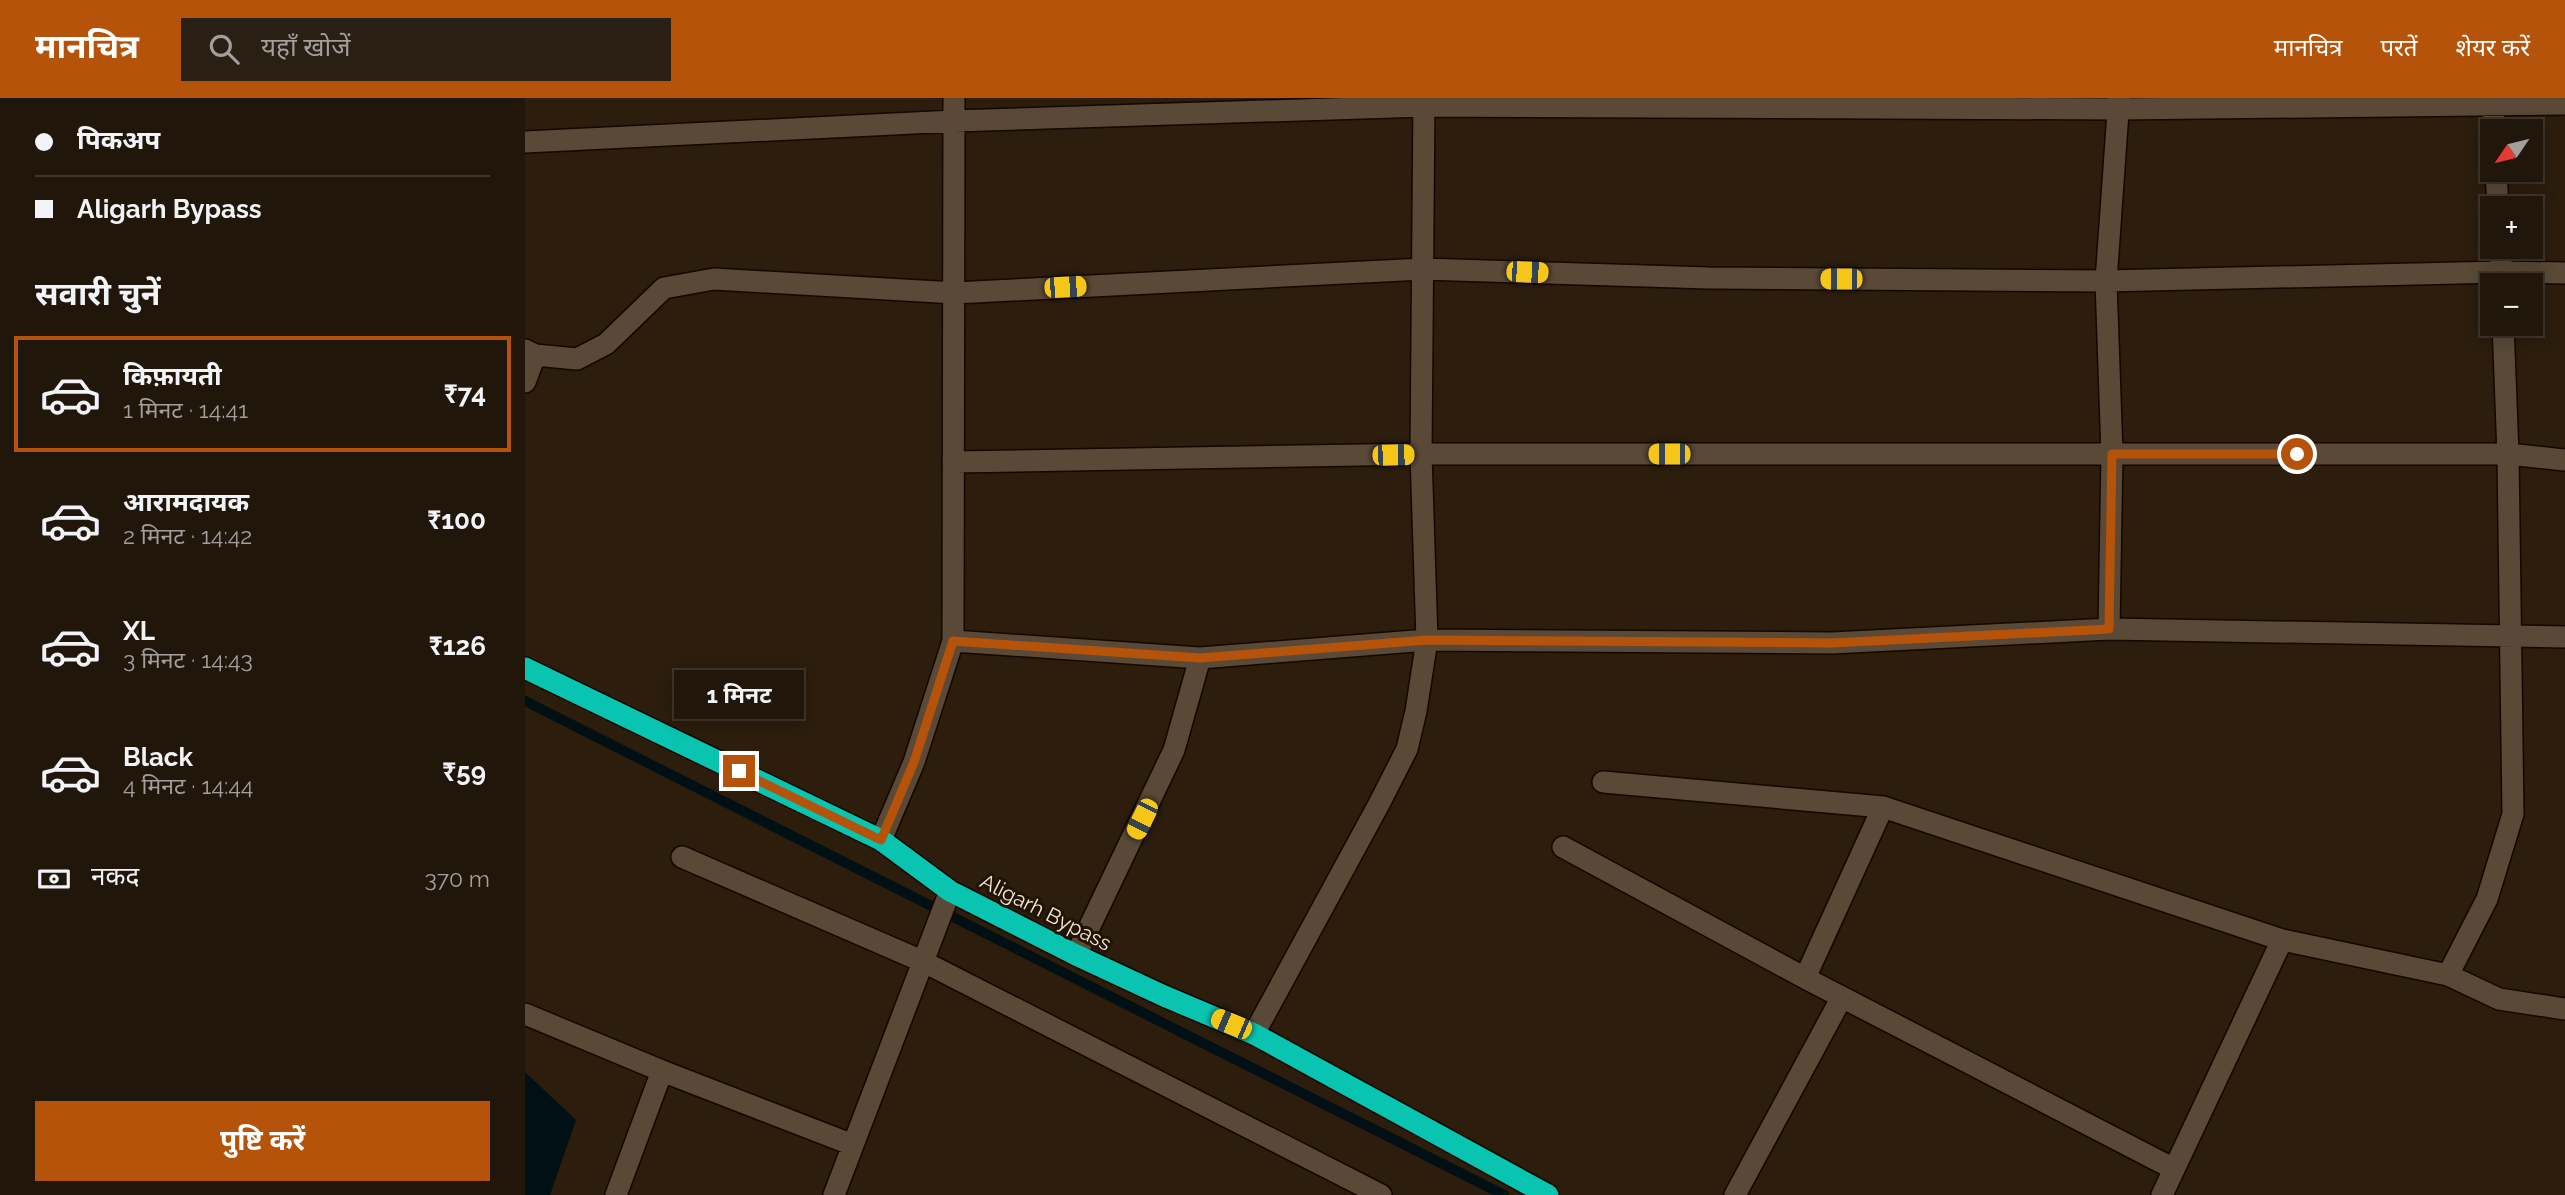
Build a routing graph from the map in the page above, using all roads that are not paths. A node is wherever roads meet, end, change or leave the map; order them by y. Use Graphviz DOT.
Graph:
graph roads {
  1 [pos="954,98"];
  2 [pos="2493,101"];
  3 [pos="1424,102"];
  4 [pos="2119,103"];
  5 [pos="2565,104"];
  6 [pos="2494,119"];
  7 [pos="954,121"];
  8 [pos="525,142"];
  9 [pos="1423,269"];
  10 [pos="2565,273"];
  11 [pos="2543,275"];
  12 [pos="2480,279"];
  13 [pos="2106,281"];
  14 [pos="955,293"];
  15 [pos="2503,336"];
  16 [pos="530,353"];
  17 [pos="525,382"];
  18 [pos="1421,454"];
  19 [pos="2112,454"];
  20 [pos="2508,454"];
  21 [pos="2565,460"];
  22 [pos="953,461"];
  23 [pos="2109,629"];
  24 [pos="2511,636"];
  25 [pos="2565,637"];
  26 [pos="1427,640"];
  27 [pos="953,641"];
  28 [pos="1200,658"];
  29 [pos="525,667"];
  30 [pos="1602,782"];
  31 [pos="1883,807"];
  32 [pos="881,840"];
  33 [pos="1563,847"];
  34 [pos="682,857"];
  35 [pos="946,897"];
  36 [pos="2282,940"];
  37 [pos="1076,956"];
  38 [pos="924,962"];
  39 [pos="2448,975"];
  40 [pos="1805,978"];
  41 [pos="1842,997"];
  42 [pos="2565,1009"];
  43 [pos="525,1014"];
  44 [pos="1254,1034"];
  45 [pos="662,1071"];
  46 [pos="853,1145"];
  47 [pos="2174,1169"];
  48 [pos="616,1195"];
  49 [pos="834,1195"];
  50 [pos="1381,1195"];
  51 [pos="1548,1195"];
  52 [pos="1735,1195"];
  53 [pos="2162,1195"];
  1 -- 7 [label="street"];
  2 -- 4 [label="street"];
  2 -- 5 [label="street"];
  2 -- 6 [label="street"];
  3 -- 4 [label="street"];
  3 -- 7 [label="street"];
  3 -- 9 [label="street"];
  4 -- 13 [label="street"];
  7 -- 8 [label="street"];
  7 -- 14 [label="street"];
  9 -- 13 [label="street"];
  9 -- 14 [label="street"];
  9 -- 18 [label="street"];
  10 -- 11 [label="street"];
  12 -- 13 [label="street"];
  13 -- 19 [label="street"];
  14 -- 16 [label="street"];
  14 -- 22 [label="street"];
  15 -- 20 [label="street"];
  16 -- 17 [label="street"];
  18 -- 19 [label="street"];
  18 -- 22 [label="street"];
  18 -- 26 [label="street"];
  19 -- 20 [label="street"];
  19 -- 23 [label="street"];
  20 -- 21 [label="street"];
  20 -- 24 [label="street"];
  22 -- 27 [label="street"];
  23 -- 24 [label="street"];
  23 -- 26 [label="street"];
  24 -- 25 [label="street"];
  24 -- 39 [label="street"];
  26 -- 28 [label="street"];
  26 -- 44 [label="street"];
  27 -- 28 [label="street"];
  27 -- 32 [label="street"];
  28 -- 37 [label="street"];
  29 -- 32 [label="highway, Aligarh Bypass"];
  30 -- 31 [label="street"];
  31 -- 36 [label="street"];
  31 -- 40 [label="street"];
  32 -- 35 [label="highway, Aligarh Bypass"];
  33 -- 40 [label="street"];
  34 -- 38 [label="street"];
  35 -- 37 [label="highway, Aligarh Bypass"];
  35 -- 38 [label="street"];
  36 -- 39 [label="street"];
  36 -- 47 [label="street"];
  37 -- 44 [label="highway, Aligarh Bypass"];
  38 -- 46 [label="street"];
  38 -- 50 [label="street"];
  39 -- 42 [label="street"];
  40 -- 41 [label="street"];
  41 -- 47 [label="street"];
  41 -- 52 [label="street"];
  43 -- 45 [label="street"];
  44 -- 51 [label="highway, Aligarh Bypass"];
  45 -- 46 [label="street"];
  45 -- 48 [label="street"];
  46 -- 49 [label="street"];
  47 -- 53 [label="street"];
}
